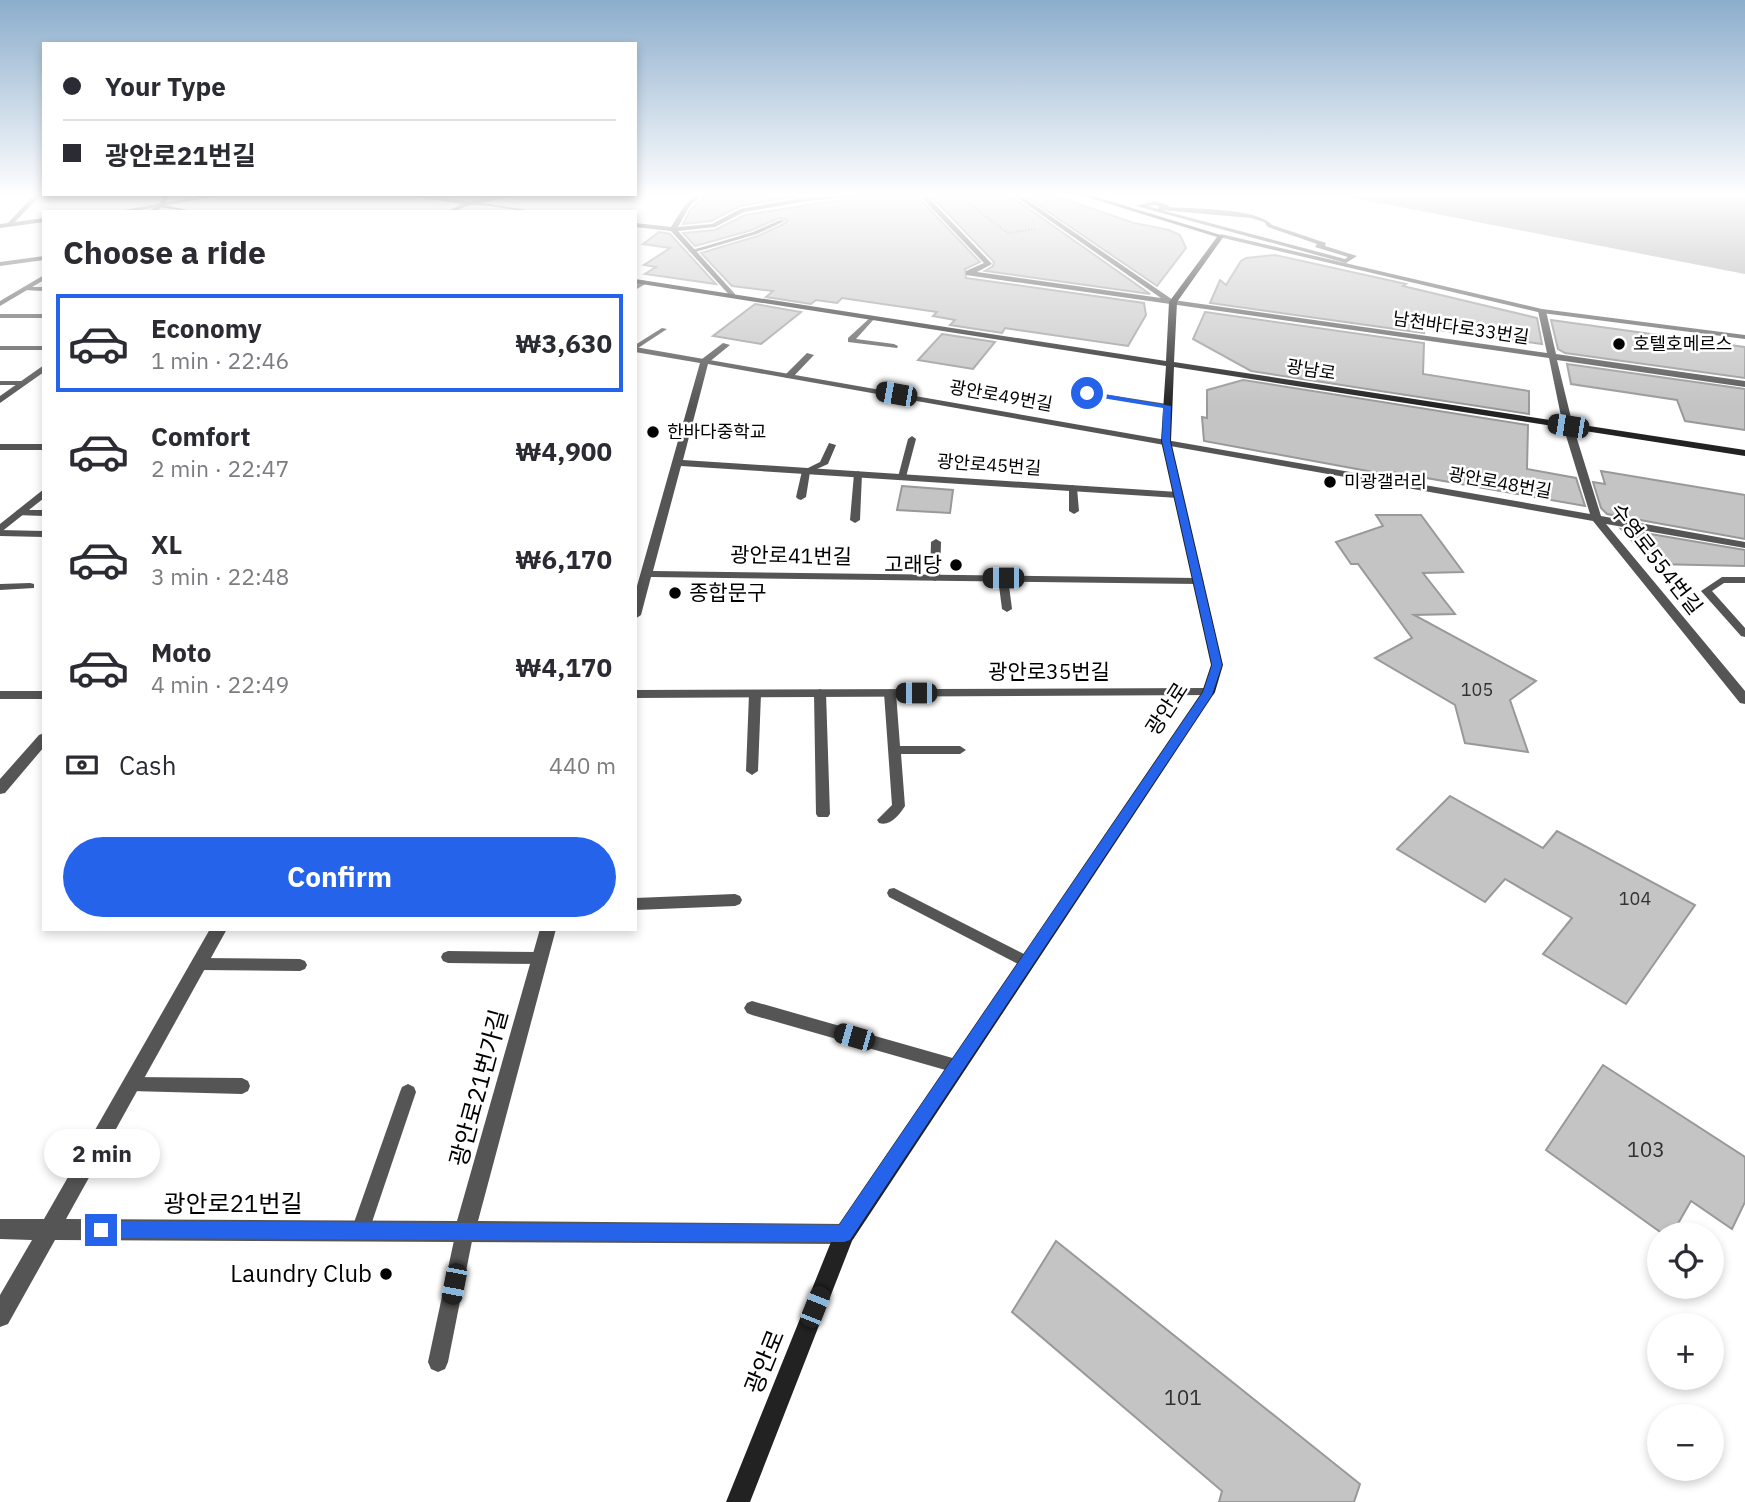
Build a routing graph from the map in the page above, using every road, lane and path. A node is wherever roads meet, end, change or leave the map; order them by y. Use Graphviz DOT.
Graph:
graph roads {
  1 [pos="705,265"];
  2 [pos="986,265"];
  3 [pos="1118,265"];
  4 [pos="1200,265"];
  5 [pos="1346,265"];
  6 [pos="42,278"];
  7 [pos="637,281"];
  8 [pos="645,282"];
  9 [pos="637,287"];
  10 [pos="25,289"];
  11 [pos="42,289"];
  12 [pos="732,296"];
  13 [pos="1173,303"];
  14 [pos="0,304"];
  15 [pos="1542,311"];
  16 [pos="0,316"];
  17 [pos="42,316"];
  18 [pos="872,318"];
  19 [pos="664,329"];
  20 [pos="1745,337"];
  21 [pos="726,345"];
  22 [pos="894,346"];
  23 [pos="0,348"];
  24 [pos="42,348"];
  25 [pos="637,348"];
  26 [pos="637,349"];
  27 [pos="810,355"];
  28 [pos="1550,357"];
  29 [pos="705,361"];
  30 [pos="1170,364"];
  31 [pos="42,370"];
  32 [pos="789,376"];
  33 [pos="0,383"];
  34 [pos="24,383"];
  35 [pos="1745,384"];
  36 [pos="1087,393"];
  37 [pos="0,400"];
  38 [pos="1167,406"];
  39 [pos="1568,426"];
  40 [pos="912,439"];
  41 [pos="1166,441"];
  42 [pos="832,445"];
  43 [pos="0,447"];
  44 [pos="42,447"];
  45 [pos="1745,453"];
  46 [pos="677,463"];
  47 [pos="806,471"];
  48 [pos="858,474"];
  49 [pos="902,477"];
  50 [pos="1073,488"];
  51 [pos="42,494"];
  52 [pos="1178,495"];
  53 [pos="801,497"];
  54 [pos="1074,511"];
  55 [pos="19,513"];
  56 [pos="42,513"];
  57 [pos="1596,518"];
  58 [pos="855,520"];
  59 [pos="0,531"];
  60 [pos="42,534"];
  61 [pos="936,542"];
  62 [pos="1745,545"];
  63 [pos="647,574"];
  64 [pos="935,578"];
  65 [pos="1003,578"];
  66 [pos="1745,580"];
  67 [pos="1198,581"];
  68 [pos="30,586"];
  69 [pos="0,587"];
  70 [pos="637,608"];
  71 [pos="1007,609"];
  72 [pos="1745,634"];
  73 [pos="1209,692"];
  74 [pos="820,693"];
  75 [pos="890,693"];
  76 [pos="637,694"];
  77 [pos="755,694"];
  78 [pos="0,695"];
  79 [pos="42,695"];
  80 [pos="1745,699"];
  81 [pos="42,740"];
  82 [pos="895,750"];
  83 [pos="960,750"];
  84 [pos="752,771"];
  85 [pos="0,789"];
  86 [pos="822,814"];
  87 [pos="884,820"];
  88 [pos="894,893"];
  89 [pos="734,900"];
  90 [pos="637,904"];
  91 [pos="218,931"];
  92 [pos="547,931"];
  93 [pos="448,957"];
  94 [pos="540,958"];
  95 [pos="1027,962"];
  96 [pos="199,964"];
  97 [pos="300,965"];
  98 [pos="752,1008"];
  99 [pos="956,1066"];
  100 [pos="131,1084"];
  101 [pos="242,1086"];
  102 [pos="408,1092"];
  103 [pos="0,1229"];
  104 [pos="49,1229"];
  105 [pos="360,1231"];
  106 [pos="465,1231"];
  107 [pos="844,1234"];
  108 [pos="0,1316"];
  109 [pos="438,1362"];
  110 [pos="738,1502"];
  1 -- 12 [label="street"];
  2 -- 13 [label="street"];
  3 -- 13 [label="street"];
  4 -- 13 [label="main road"];
  5 -- 15 [label="street"];
  6 -- 10 [label="street"];
  7 -- 8 [label="main road, 광남로"];
  8 -- 9 [label="street"];
  8 -- 12 [label="main road, 광남로"];
  10 -- 11 [label="lane"];
  10 -- 14 [label="street"];
  12 -- 18 [label="main road, 광남로"];
  13 -- 28 [label="street, 남천바다로33번길"];
  13 -- 30 [label="main road, 광안로"];
  15 -- 20 [label="street"];
  15 -- 28 [label="street, 수영로554번길"];
  16 -- 17 [label="lane"];
  18 -- 22 [label="lane"];
  18 -- 30 [label="main road, 광남로"];
  19 -- 25 [label="lane"];
  21 -- 29 [label="lane"];
  23 -- 24 [label="lane"];
  26 -- 29 [label="street, 광안로49번길"];
  27 -- 32 [label="lane"];
  28 -- 35 [label="street, 남천바다로33번길"];
  28 -- 39 [label="street, 수영로554번길"];
  29 -- 32 [label="street, 광안로49번길"];
  29 -- 46 [label="street"];
  30 -- 38 [label="main road, 광안로"];
  30 -- 39 [label="main road, 광남로"];
  31 -- 34 [label="street"];
  32 -- 41 [label="street, 광안로49번길"];
  33 -- 34 [label="lane"];
  34 -- 37 [label="street"];
  36 -- 38 [label="lane"];
  38 -- 41 [label="main road, 광안로"];
  39 -- 45 [label="main road, 광남로"];
  39 -- 57 [label="street, 수영로554번길"];
  40 -- 49 [label="lane, 광안로45번길"];
  41 -- 52 [label="main road, 광안로"];
  41 -- 57 [label="street, 광안로48번길"];
  42 -- 47 [label="lane"];
  43 -- 44 [label="street"];
  46 -- 47 [label="street, 광안로45번길"];
  46 -- 63 [label="street"];
  47 -- 48 [label="street, 광안로45번길"];
  47 -- 53 [label="lane"];
  48 -- 49 [label="street, 광안로45번길"];
  48 -- 58 [label="lane"];
  49 -- 50 [label="street, 광안로45번길"];
  50 -- 52 [label="street, 광안로45번길"];
  50 -- 54 [label="lane"];
  51 -- 55 [label="street"];
  52 -- 67 [label="main road, 광안로"];
  55 -- 56 [label="lane"];
  55 -- 59 [label="street"];
  57 -- 62 [label="street, 광안로48번길"];
  57 -- 80 [label="street, 수영로554번길"];
  59 -- 60 [label="lane"];
  61 -- 64 [label="lane"];
  63 -- 64 [label="street, 광안로41번길"];
  63 -- 70 [label="street"];
  64 -- 65 [label="street, 광안로41번길"];
  65 -- 67 [label="street, 광안로41번길"];
  65 -- 71 [label="lane"];
  66 -- 72 [label="lane"];
  67 -- 73 [label="main road, 광안로"];
  68 -- 69 [label="lane"];
  73 -- 75 [label="street, 광안로35번길"];
  73 -- 95 [label="main road, 광안로"];
  74 -- 75 [label="street, 광안로35번길"];
  74 -- 77 [label="street, 광안로35번길"];
  74 -- 86 [label="lane"];
  75 -- 82 [label="lane"];
  76 -- 77 [label="street, 광안로35번길"];
  77 -- 84 [label="lane"];
  78 -- 79 [label="street"];
  81 -- 85 [label="street"];
  82 -- 83 [label="lane"];
  82 -- 87 [label="lane"];
  88 -- 95 [label="lane"];
  89 -- 90 [label="lane"];
  91 -- 96 [label="street"];
  92 -- 94 [label="street, 광안로21번가길"];
  93 -- 94 [label="lane"];
  94 -- 106 [label="street, 광안로21번가길"];
  95 -- 99 [label="main road, 광안로"];
  96 -- 97 [label="lane"];
  96 -- 100 [label="street"];
  98 -- 99 [label="lane"];
  99 -- 107 [label="main road, 광안로"];
  100 -- 101 [label="lane"];
  100 -- 104 [label="street"];
  102 -- 105 [label="lane"];
  103 -- 104 [label="street, 광안로21번길"];
  104 -- 105 [label="street, 광안로21번길"];
  104 -- 108 [label="street"];
  105 -- 106 [label="street, 광안로21번길"];
  106 -- 107 [label="street, 광안로21번길"];
  106 -- 109 [label="lane"];
  107 -- 110 [label="main road, 광안로"];
}
